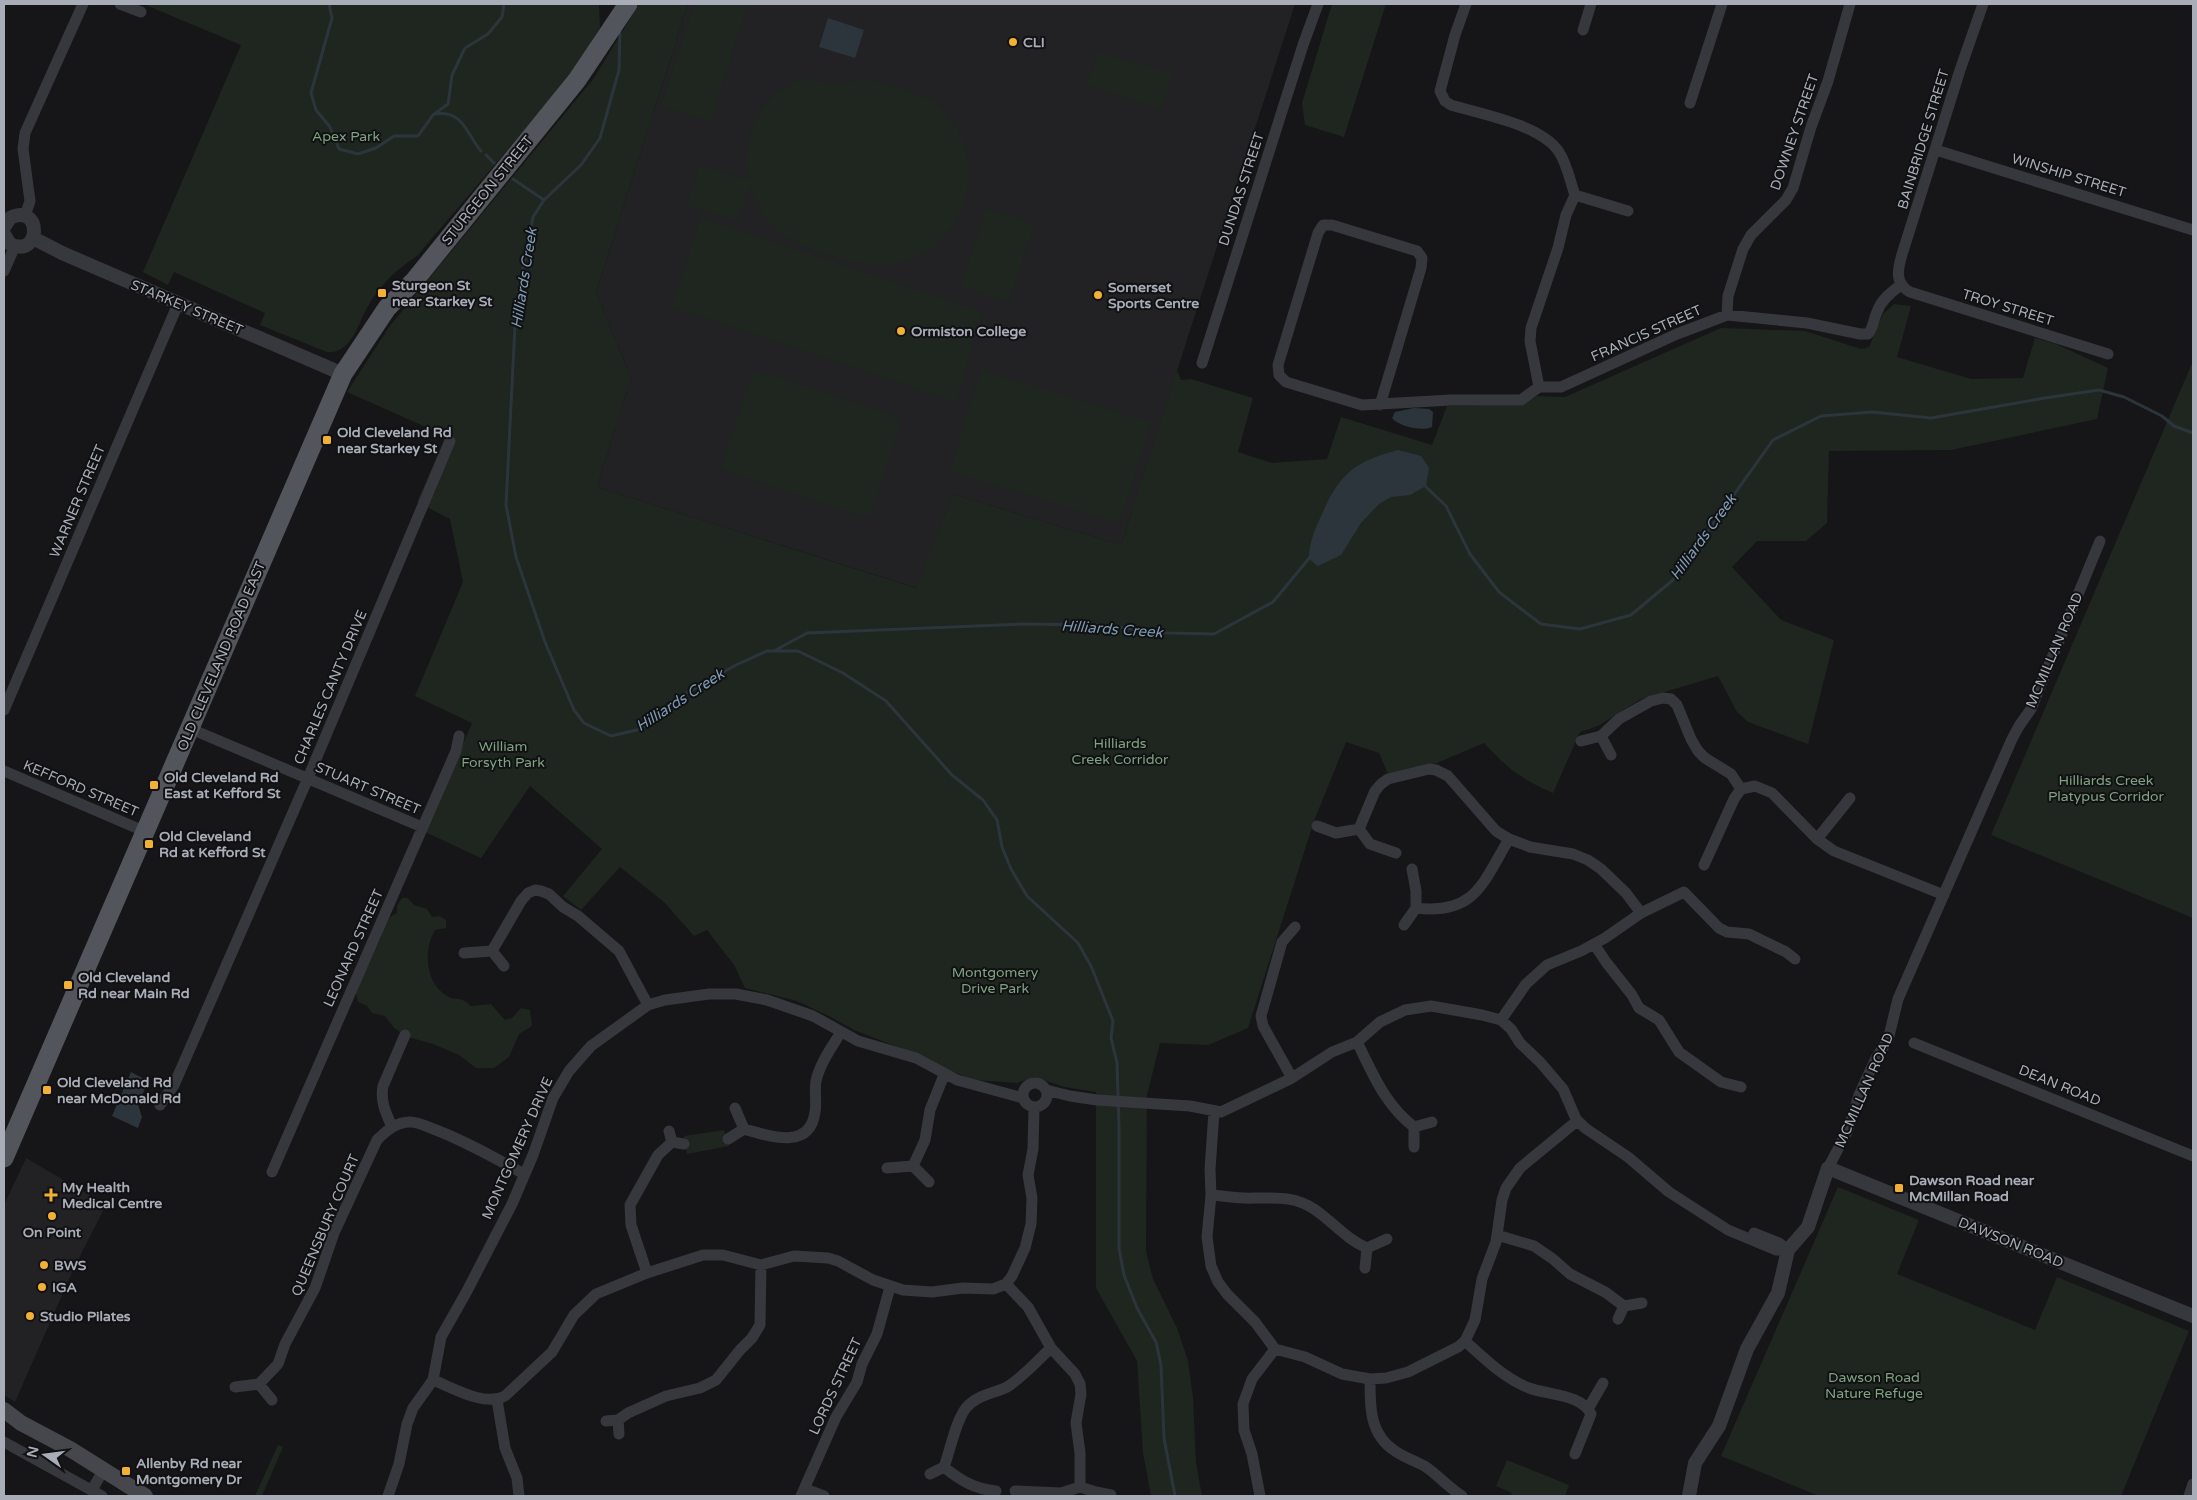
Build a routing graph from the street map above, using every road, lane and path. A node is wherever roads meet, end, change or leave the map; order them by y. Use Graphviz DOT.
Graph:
graph roads {
  1 [pos="83,4"];
  2 [pos="120,4"];
  3 [pos="628,4"];
  4 [pos="1314,4"];
  5 [pos="1318,4"];
  6 [pos="1466,4"];
  7 [pos="1592,4"];
  8 [pos="1722,4"];
  9 [pos="1850,4"];
  10 [pos="1983,4"];
  11 [pos="141,12"];
  12 [pos="1309,24"];
  13 [pos="1583,30"];
  14 [pos="1690,103"];
  15 [pos="1936,150"];
  16 [pos="1575,195"];
  17 [pos="1628,211"];
  18 [pos="25,216"];
  19 [pos="4,226"];
  20 [pos="2193,230"];
  21 [pos="4,234"];
  22 [pos="33,238"];
  23 [pos="14,246"];
  24 [pos="4,271"];
  25 [pos="1901,285"];
  26 [pos="178,304"];
  27 [pos="1727,315"];
  28 [pos="2108,354"];
  29 [pos="1202,363"];
  30 [pos="343,374"];
  31 [pos="1539,387"];
  32 [pos="1380,405"];
  33 [pos="450,441"];
  34 [pos="2100,541"];
  35 [pos="4,710"];
  36 [pos="191,729"];
  37 [pos="459,736"];
  38 [pos="1601,736"];
  39 [pos="1581,741"];
  40 [pos="1610,755"];
  41 [pos="4,771"];
  42 [pos="308,778"];
  43 [pos="1741,789"];
  44 [pos="1850,798"];
  45 [pos="1317,826"];
  46 [pos="422,827"];
  47 [pos="1359,829"];
  48 [pos="146,832"];
  49 [pos="1509,839"];
  50 [pos="1817,839"];
  51 [pos="1396,853"];
  52 [pos="1704,865"];
  53 [pos="1412,869"];
  54 [pos="1944,895"];
  55 [pos="1416,908"];
  56 [pos="1641,913"];
  57 [pos="1404,924"];
  58 [pos="1295,927"];
  59 [pos="1594,944"];
  60 [pos="492,951"];
  61 [pos="464,953"];
  62 [pos="1796,959"];
  63 [pos="504,966"];
  64 [pos="648,1005"];
  65 [pos="1501,1020"];
  66 [pos="841,1032"];
  67 [pos="405,1035"];
  68 [pos="1357,1042"];
  69 [pos="1914,1043"];
  70 [pos="944,1075"];
  71 [pos="1292,1078"];
  72 [pos="1741,1087"];
  73 [pos="1046,1090"];
  74 [pos="1024,1093"];
  75 [pos="1070,1096"];
  76 [pos="1046,1102"];
  77 [pos="160,1105"];
  78 [pos="735,1108"];
  79 [pos="1034,1108"];
  80 [pos="1214,1112"];
  81 [pos="1578,1121"];
  82 [pos="1432,1122"];
  83 [pos="392,1127"];
  84 [pos="1414,1127"];
  85 [pos="744,1130"];
  86 [pos="675,1139"];
  87 [pos="728,1139"];
  88 [pos="1414,1146"];
  89 [pos="2193,1156"];
  90 [pos="4,1158"];
  91 [pos="913,1166"];
  92 [pos="887,1168"];
  93 [pos="1828,1168"];
  94 [pos="272,1172"];
  95 [pos="524,1174"];
  96 [pos="929,1182"];
  97 [pos="1212,1195"];
  98 [pos="1497,1235"];
  99 [pos="1387,1239"];
  100 [pos="1367,1248"];
  101 [pos="1788,1250"];
  102 [pos="761,1265"];
  103 [pos="1365,1268"];
  104 [pos="647,1274"];
  105 [pos="1006,1284"];
  106 [pos="890,1287"];
  107 [pos="1642,1303"];
  108 [pos="1624,1306"];
  109 [pos="2193,1316"];
  110 [pos="1618,1318"];
  111 [pos="1465,1340"];
  112 [pos="1051,1348"];
  113 [pos="1275,1349"];
  114 [pos="1370,1379"];
  115 [pos="433,1380"];
  116 [pos="1603,1383"];
  117 [pos="259,1384"];
  118 [pos="236,1387"];
  119 [pos="272,1400"];
  120 [pos="497,1400"];
  121 [pos="1588,1409"];
  122 [pos="4,1410"];
  123 [pos="4,1418"];
  124 [pos="618,1420"];
  125 [pos="606,1421"];
  126 [pos="21,1422"];
  127 [pos="619,1434"];
  128 [pos="4,1442"];
  129 [pos="1575,1454"];
  130 [pos="944,1467"];
  131 [pos="104,1469"];
  132 [pos="930,1474"];
  133 [pos="2193,1484"];
  134 [pos="1080,1486"];
  135 [pos="996,1491"];
  136 [pos="97,1493"];
  137 [pos="803,1493"];
  138 [pos="982,1493"];
  139 [pos="1022,1493"];
  140 [pos="1111,1495"];
  141 [pos="145,1496"];
  142 [pos="388,1496"];
  143 [pos="519,1496"];
  144 [pos="824,1496"];
  145 [pos="1260,1496"];
  146 [pos="1462,1496"];
  147 [pos="1689,1496"];
  148 [pos="2189,1496"];
  1 -- 18 [label="street"];
  2 -- 11 [label="street"];
  3 -- 30 [label="main road, STURGEON STREET"];
  4 -- 12 [label="street, DUNDAS STREET"];
  5 -- 12 [label="street, DUNDAS STREET"];
  6 -- 16 [label="street"];
  7 -- 13 [label="street"];
  8 -- 14 [label="street"];
  9 -- 27 [label="street, DOWNEY STREET"];
  10 -- 15 [label="street, BAINBRIDGE STREET"];
  12 -- 29 [label="street, DUNDAS STREET"];
  15 -- 20 [label="street, WINSHIP STREET"];
  15 -- 25 [label="street, BAINBRIDGE STREET"];
  16 -- 17 [label="street"];
  16 -- 31 [label="street"];
  18 -- 19 [label="street"];
  18 -- 22 [label="street"];
  21 -- 23 [label="street"];
  22 -- 23 [label="street"];
  22 -- 26 [label="street, STARKEY STREET"];
  23 -- 24 [label="street"];
  25 -- 27 [label="street, FRANCIS STREET"];
  25 -- 28 [label="street, TROY STREET"];
  26 -- 30 [label="street, STARKEY STREET"];
  26 -- 35 [label="street, WARNER STREET"];
  27 -- 31 [label="street, FRANCIS STREET"];
  30 -- 36 [label="main road, OLD CLEVELAND ROAD EAST"];
  31 -- 32 [label="street, FRANCIS STREET"];
  32 -- 32 [label="street, FRANCIS STREET"];
  33 -- 42 [label="street, CHARLES CANTY DRIVE"];
  34 -- 54 [label="street, MCMILLAN ROAD"];
  36 -- 42 [label="street, STUART STREET"];
  36 -- 48 [label="main road, OLD CLEVELAND ROAD EAST"];
  37 -- 46 [label="street, LEONARD STREET"];
  38 -- 39 [label="street"];
  38 -- 40 [label="street"];
  38 -- 43 [label="street"];
  41 -- 48 [label="street, KEFFORD STREET"];
  42 -- 46 [label="street, STUART STREET"];
  42 -- 77 [label="street, CHARLES CANTY DRIVE"];
  43 -- 50 [label="street"];
  43 -- 52 [label="street"];
  44 -- 50 [label="street"];
  45 -- 47 [label="street"];
  46 -- 94 [label="street, LEONARD STREET"];
  47 -- 49 [label="street"];
  47 -- 51 [label="street"];
  48 -- 90 [label="main road, OLD CLEVELAND ROAD EAST"];
  49 -- 55 [label="street"];
  49 -- 56 [label="street"];
  50 -- 54 [label="street"];
  53 -- 55 [label="street"];
  54 -- 93 [label="street, MCMILLAN ROAD"];
  55 -- 57 [label="street"];
  56 -- 59 [label="street"];
  56 -- 62 [label="street"];
  58 -- 71 [label="street"];
  59 -- 65 [label="street"];
  59 -- 72 [label="street"];
  60 -- 61 [label="street"];
  60 -- 63 [label="street"];
  60 -- 64 [label="street"];
  64 -- 66 [label="street, MONTGOMERY DRIVE"];
  64 -- 95 [label="street, MONTGOMERY DRIVE"];
  65 -- 68 [label="street"];
  65 -- 81 [label="street"];
  66 -- 70 [label="street, MONTGOMERY DRIVE"];
  66 -- 85 [label="street"];
  67 -- 83 [label="street"];
  68 -- 71 [label="street"];
  68 -- 84 [label="street"];
  69 -- 89 [label="street, DEAN ROAD"];
  70 -- 74 [label="street, MONTGOMERY DRIVE"];
  70 -- 91 [label="street"];
  71 -- 80 [label="street"];
  73 -- 74 [label="street"];
  73 -- 75 [label="street"];
  73 -- 76 [label="street"];
  74 -- 79 [label="street"];
  75 -- 76 [label="street"];
  75 -- 80 [label="street"];
  76 -- 79 [label="street"];
  78 -- 85 [label="street"];
  79 -- 105 [label="street"];
  80 -- 97 [label="street"];
  81 -- 98 [label="street"];
  81 -- 101 [label="street"];
  82 -- 84 [label="street"];
  83 -- 95 [label="street"];
  83 -- 117 [label="street, QUEENSBURY COURT"];
  84 -- 88 [label="street"];
  85 -- 87 [label="street"];
  86 -- 104 [label="street"];
  91 -- 92 [label="street"];
  91 -- 96 [label="street"];
  93 -- 101 [label="street, MCMILLAN ROAD"];
  93 -- 109 [label="street, DAWSON ROAD"];
  95 -- 115 [label="street, MONTGOMERY DRIVE"];
  97 -- 100 [label="street"];
  97 -- 113 [label="street"];
  98 -- 108 [label="street"];
  98 -- 111 [label="street"];
  99 -- 100 [label="street"];
  100 -- 103 [label="street"];
  101 -- 147 [label="street, MCMILLAN ROAD"];
  102 -- 104 [label="street"];
  102 -- 106 [label="street"];
  102 -- 124 [label="street"];
  104 -- 120 [label="street"];
  105 -- 106 [label="street"];
  105 -- 112 [label="street"];
  106 -- 137 [label="street, LORDS STREET"];
  107 -- 108 [label="street"];
  108 -- 110 [label="street"];
  111 -- 114 [label="street"];
  111 -- 121 [label="street"];
  112 -- 130 [label="street"];
  112 -- 134 [label="street"];
  113 -- 114 [label="street"];
  113 -- 145 [label="street"];
  114 -- 146 [label="street"];
  115 -- 120 [label="street"];
  115 -- 142 [label="street, MONTGOMERY DRIVE"];
  116 -- 121 [label="street"];
  117 -- 118 [label="street"];
  117 -- 119 [label="street"];
  120 -- 143 [label="street"];
  121 -- 129 [label="street"];
  122 -- 126 [label="main road"];
  123 -- 126 [label="main road"];
  124 -- 125 [label="street"];
  124 -- 127 [label="street"];
  126 -- 131 [label="main road"];
  128 -- 136 [label="street"];
  130 -- 132 [label="street"];
  130 -- 138 [label="street"];
  131 -- 136 [label="street"];
  131 -- 141 [label="main road"];
  133 -- 148 [label="street"];
  134 -- 139 [label="street"];
  134 -- 140 [label="street"];
  135 -- 138 [label="street"];
  137 -- 144 [label="street"];
}
